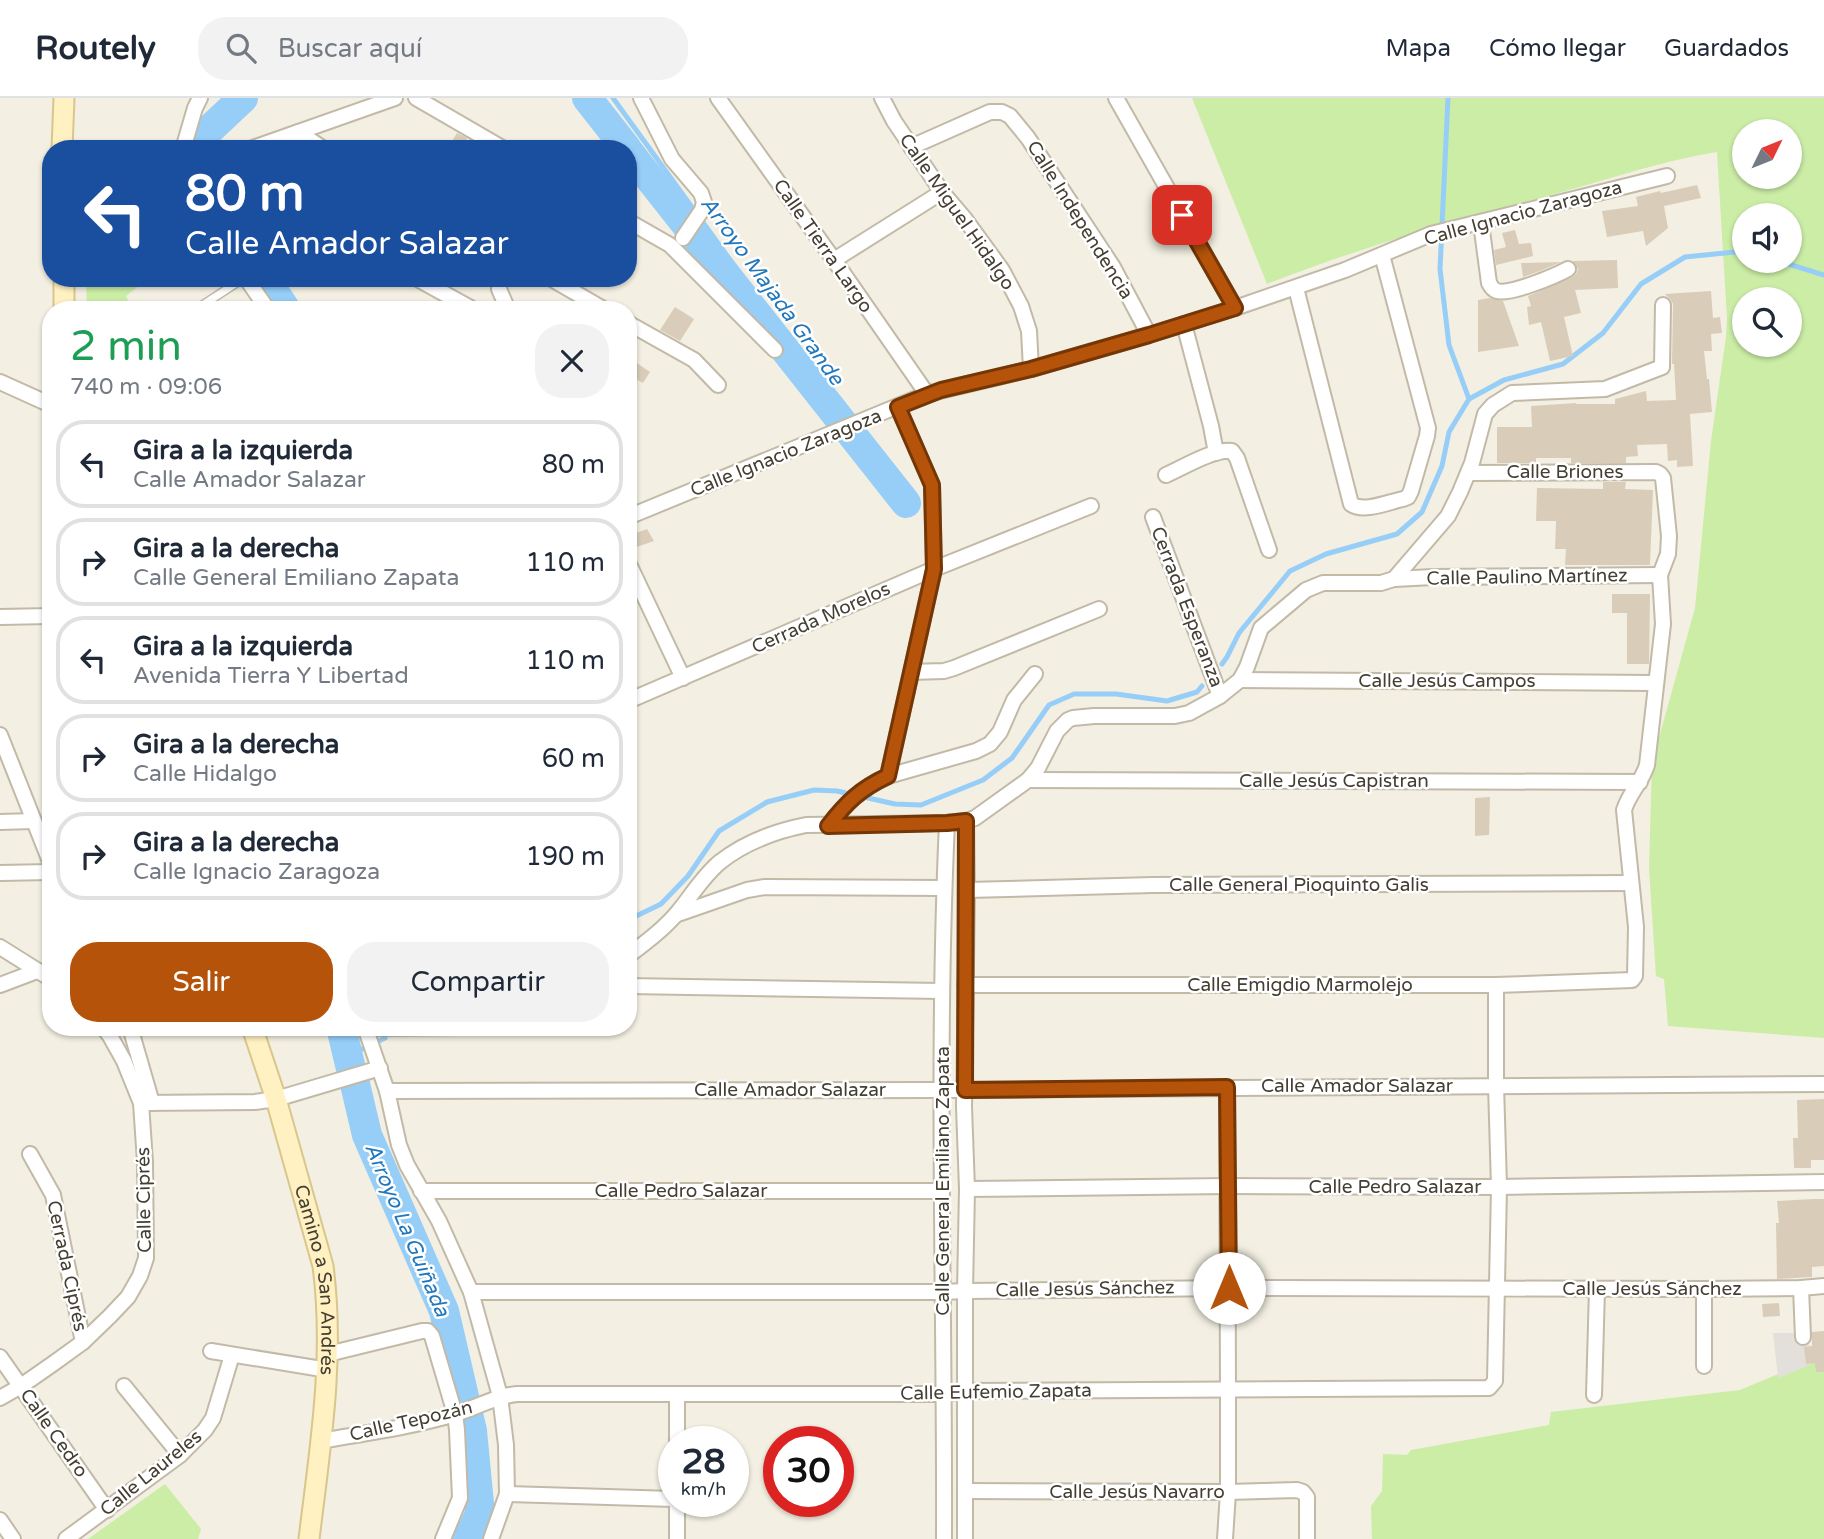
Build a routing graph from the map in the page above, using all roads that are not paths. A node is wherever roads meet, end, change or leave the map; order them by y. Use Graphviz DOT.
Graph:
graph roads {
  1 [pos="64,98"];
  2 [pos="200,98"];
  3 [pos="416,98"];
  4 [pos="641,98"];
  5 [pos="882,98"];
  6 [pos="1116,98"];
  7 [pos="392,99"];
  8 [pos="720,99"];
  9 [pos="298,132"];
  10 [pos="62,140"];
  11 [pos="186,140"];
  12 [pos="275,140"];
  13 [pos="310,140"];
  14 [pos="488,140"];
  15 [pos="911,147"];
  16 [pos="1667,176"];
  17 [pos="942,192"];
  18 [pos="1480,223"];
  19 [pos="637,226"];
  20 [pos="683,238"];
  21 [pos="1382,255"];
  22 [pos="834,260"];
  23 [pos="1568,269"];
  24 [pos="231,287"];
  25 [pos="432,287"];
  26 [pos="565,287"];
  27 [pos="1296,288"];
  28 [pos="499,289"];
  29 [pos="209,301"];
  30 [pos="458,301"];
  31 [pos="504,301"];
  32 [pos="590,301"];
  33 [pos="1663,305"];
  34 [pos="1235,308"];
  35 [pos="1184,324"];
  36 [pos="637,328"];
  37 [pos="1149,335"];
  38 [pos="775,350"];
  39 [pos="1031,369"];
  40 [pos="0,382"];
  41 [pos="718,385"];
  42 [pos="927,394"];
  43 [pos="42,401"];
  44 [pos="898,407"];
  45 [pos="1216,453"];
  46 [pos="1468,473"];
  47 [pos="1166,475"];
  48 [pos="1091,506"];
  49 [pos="637,513"];
  50 [pos="1153,517"];
  51 [pos="1269,550"];
  52 [pos="934,569"];
  53 [pos="1660,575"];
  54 [pos="1394,579"];
  55 [pos="637,581"];
  56 [pos="1099,609"];
  57 [pos="42,616"];
  58 [pos="0,617"];
  59 [pos="911,672"];
  60 [pos="1035,674"];
  61 [pos="682,678"];
  62 [pos="1240,680"];
  63 [pos="1655,682"];
  64 [pos="1220,696"];
  65 [pos="637,697"];
  66 [pos="0,735"];
  67 [pos="888,776"];
  68 [pos="1028,780"];
  69 [pos="1640,782"];
  70 [pos="33,821"];
  71 [pos="966,821"];
  72 [pos="0,822"];
  73 [pos="947,823"];
  74 [pos="828,826"];
  75 [pos="42,842"];
  76 [pos="42,872"];
  77 [pos="0,873"];
  78 [pos="1630,883"];
  79 [pos="944,888"];
  80 [pos="967,890"];
  81 [pos="677,914"];
  82 [pos="0,947"];
  83 [pos="637,948"];
  84 [pos="37,971"];
  85 [pos="42,974"];
  86 [pos="0,985"];
  87 [pos="965,985"];
  88 [pos="1496,985"];
  89 [pos="637,986"];
  90 [pos="942,990"];
  91 [pos="110,1036"];
  92 [pos="132,1036"];
  93 [pos="255,1036"];
  94 [pos="368,1036"];
  95 [pos="380,1068"];
  96 [pos="1824,1084"];
  97 [pos="1496,1085"];
  98 [pos="1227,1087"];
  99 [pos="941,1090"];
  100 [pos="965,1090"];
  101 [pos="387,1091"];
  102 [pos="276,1100"];
  103 [pos="147,1103"];
  104 [pos="30,1154"];
  105 [pos="1824,1182"];
  106 [pos="1228,1186"];
  107 [pos="1499,1187"];
  108 [pos="967,1189"];
  109 [pos="421,1191"];
  110 [pos="942,1191"];
  111 [pos="1824,1286"];
  112 [pos="1229,1288"];
  113 [pos="1801,1288"];
  114 [pos="1497,1289"];
  115 [pos="1597,1289"];
  116 [pos="1704,1289"];
  117 [pos="965,1291"];
  118 [pos="471,1292"];
  119 [pos="943,1292"];
  120 [pos="1803,1336"];
  121 [pos="83,1342"];
  122 [pos="211,1351"];
  123 [pos="232,1354"];
  124 [pos="0,1357"];
  125 [pos="328,1362"];
  126 [pos="1704,1366"];
  127 [pos="21,1386"];
  128 [pos="124,1386"];
  129 [pos="1228,1389"];
  130 [pos="965,1391"];
  131 [pos="677,1394"];
  132 [pos="944,1394"];
  133 [pos="1594,1395"];
  134 [pos="500,1396"];
  135 [pos="0,1398"];
  136 [pos="457,1413"];
  137 [pos="677,1426"];
  138 [pos="321,1441"];
  139 [pos="180,1455"];
  140 [pos="965,1491"];
  141 [pos="1228,1493"];
  142 [pos="506,1494"];
  143 [pos="658,1499"];
  144 [pos="107,1510"];
  145 [pos="676,1517"];
  146 [pos="0,1520"];
  147 [pos="13,1539"];
  148 [pos="66,1539"];
  149 [pos="309,1539"];
  150 [pos="443,1539"];
  151 [pos="491,1539"];
  152 [pos="677,1539"];
  153 [pos="944,1539"];
  154 [pos="965,1539"];
  155 [pos="1226,1539"];
  156 [pos="1307,1539"];
  1 -- 10 [label="street"];
  2 -- 11 [label="street"];
  3 -- 14 [label="street"];
  4 -- 20 [label="street"];
  5 -- 15 [label="street, Calle Miguel Hidalgo"];
  6 -- 34 [label="street"];
  7 -- 9 [label="street"];
  8 -- 22 [label="street, Calle Tierra Largo"];
  9 -- 12 [label="street"];
  9 -- 13 [label="street"];
  15 -- 17 [label="street, Calle Miguel Hidalgo"];
  15 -- 37 [label="street, Calle Independencia"];
  16 -- 18 [label="street, Calle Ignacio Zaragoza"];
  17 -- 22 [label="street"];
  17 -- 39 [label="street, Calle Miguel Hidalgo"];
  18 -- 21 [label="street, Calle Ignacio Zaragoza"];
  18 -- 23 [label="street"];
  19 -- 38 [label="street"];
  21 -- 27 [label="street, Calle Ignacio Zaragoza"];
  21 -- 27 [label="street"];
  22 -- 42 [label="street, Calle Tierra Largo"];
  24 -- 29 [label="lane"];
  25 -- 30 [label="street"];
  26 -- 32 [label="street"];
  27 -- 34 [label="street, Calle Ignacio Zaragoza"];
  28 -- 31 [label="street"];
  33 -- 46 [label="street"];
  34 -- 35 [label="street, Calle Ignacio Zaragoza"];
  35 -- 37 [label="street, Calle Ignacio Zaragoza"];
  35 -- 45 [label="street"];
  36 -- 41 [label="street"];
  37 -- 39 [label="street, Calle Ignacio Zaragoza"];
  39 -- 42 [label="street, Calle Ignacio Zaragoza"];
  40 -- 43 [label="street"];
  42 -- 44 [label="street, Calle Ignacio Zaragoza"];
  44 -- 49 [label="street, Calle Ignacio Zaragoza"];
  44 -- 52 [label="street"];
  45 -- 47 [label="street"];
  45 -- 51 [label="street"];
  46 -- 53 [label="street, Calle Briones"];
  46 -- 54 [label="street"];
  48 -- 52 [label="street, Cerrada Morelos"];
  50 -- 64 [label="street, Cerrada Esperanza"];
  52 -- 59 [label="street"];
  52 -- 61 [label="street, Cerrada Morelos"];
  53 -- 54 [label="street, Calle Paulino Martínez"];
  53 -- 63 [label="street"];
  54 -- 62 [label="street, Calle Paulino Martínez"];
  55 -- 61 [label="street"];
  56 -- 59 [label="street"];
  57 -- 58 [label="street"];
  59 -- 67 [label="street"];
  60 -- 67 [label="street"];
  61 -- 65 [label="street, Cerrada Morelos"];
  62 -- 63 [label="street, Calle Jesús Campos"];
  62 -- 64 [label="street"];
  63 -- 69 [label="street"];
  64 -- 68 [label="street"];
  66 -- 70 [label="street"];
  67 -- 74 [label="street"];
  68 -- 69 [label="street, Calle Jesús Capistran"];
  68 -- 71 [label="street"];
  69 -- 78 [label="street"];
  70 -- 72 [label="street"];
  70 -- 75 [label="street"];
  71 -- 73 [label="street"];
  71 -- 80 [label="street, Calle General Emiliano Zapata"];
  73 -- 74 [label="street"];
  73 -- 79 [label="street, Calle General Emiliano Zapata"];
  74 -- 81 [label="street"];
  76 -- 77 [label="street"];
  78 -- 80 [label="street, Calle General Pioquinto Galis"];
  78 -- 88 [label="street, Calle Emigdio Marmolejo"];
  79 -- 81 [label="street"];
  79 -- 90 [label="street, Calle General Emiliano Zapata"];
  80 -- 87 [label="street, Calle General Emiliano Zapata"];
  81 -- 83 [label="street"];
  82 -- 84 [label="street"];
  84 -- 85 [label="street"];
  84 -- 86 [label="street"];
  87 -- 88 [label="street, Calle Emigdio Marmolejo"];
  87 -- 100 [label="street, Calle General Emiliano Zapata"];
  88 -- 97 [label="street"];
  89 -- 90 [label="street"];
  90 -- 99 [label="street, Calle General Emiliano Zapata"];
  91 -- 103 [label="street"];
  92 -- 103 [label="street"];
  93 -- 102 [label="street, Camino a San Andrés"];
  94 -- 95 [label="street"];
  95 -- 101 [label="street"];
  95 -- 102 [label="street"];
  96 -- 97 [label="street, Calle Amador Salazar"];
  97 -- 98 [label="street, Calle Amador Salazar"];
  97 -- 107 [label="street"];
  98 -- 100 [label="street, Calle Amador Salazar"];
  98 -- 106 [label="street"];
  99 -- 100 [label="street, Calle Amador Salazar"];
  99 -- 101 [label="street, Calle Amador Salazar"];
  99 -- 110 [label="street, Calle General Emiliano Zapata"];
  100 -- 108 [label="street, Calle General Emiliano Zapata"];
  101 -- 109 [label="street"];
  102 -- 103 [label="street"];
  102 -- 125 [label="street, Camino a San Andrés"];
  103 -- 121 [label="street, Calle Ciprés"];
  104 -- 121 [label="street, Cerrada Ciprés"];
  105 -- 107 [label="street, Calle Pedro Salazar"];
  106 -- 107 [label="street, Calle Pedro Salazar"];
  106 -- 108 [label="street, Calle Pedro Salazar"];
  106 -- 112 [label="street"];
  107 -- 114 [label="street"];
  108 -- 117 [label="street, Calle General Emiliano Zapata"];
  109 -- 110 [label="street, Calle Pedro Salazar"];
  109 -- 118 [label="street"];
  110 -- 119 [label="street, Calle General Emiliano Zapata"];
  111 -- 113 [label="street, Calle Jesús Sánchez"];
  112 -- 114 [label="street, Calle Jesús Sánchez"];
  112 -- 117 [label="street, Calle Jesús Sánchez"];
  112 -- 129 [label="street"];
  113 -- 116 [label="street, Calle Jesús Sánchez"];
  113 -- 120 [label="street"];
  114 -- 115 [label="street, Calle Jesús Sánchez"];
  114 -- 129 [label="street, Calle Eufemio Zapata"];
  115 -- 116 [label="street, Calle Jesús Sánchez"];
  115 -- 133 [label="street"];
  116 -- 126 [label="street"];
  117 -- 119 [label="street, Calle Jesús Sánchez"];
  117 -- 130 [label="street, Calle General Emiliano Zapata"];
  118 -- 119 [label="street, Calle Jesús Sánchez"];
  118 -- 134 [label="street"];
  119 -- 132 [label="street, Calle General Emiliano Zapata"];
  121 -- 127 [label="street, Calle Ciprés"];
  122 -- 123 [label="street"];
  123 -- 125 [label="street"];
  123 -- 139 [label="street, Calle Laureles"];
  124 -- 127 [label="street, Calle Cedro"];
  125 -- 136 [label="street"];
  125 -- 138 [label="street, Camino a San Andrés"];
  127 -- 135 [label="street, Calle Ciprés"];
  127 -- 144 [label="street, Calle Cedro"];
  128 -- 139 [label="street"];
  129 -- 130 [label="street, Calle Eufemio Zapata"];
  129 -- 141 [label="street"];
  130 -- 132 [label="street, Calle Eufemio Zapata"];
  130 -- 140 [label="street, Calle General Emiliano Zapata"];
  131 -- 132 [label="street, Calle Eufemio Zapata"];
  131 -- 134 [label="street, Calle Eufemio Zapata"];
  131 -- 137 [label="street"];
  132 -- 153 [label="street, Calle General Emiliano Zapata"];
  134 -- 136 [label="street, Calle Tepozán"];
  134 -- 142 [label="street"];
  136 -- 138 [label="street, Calle Tepozán"];
  136 -- 150 [label="street"];
  138 -- 149 [label="street, Camino a San Andrés"];
  139 -- 144 [label="street, Calle Laureles"];
  140 -- 141 [label="street, Calle Jesús Navarro"];
  140 -- 154 [label="street, Calle General Emiliano Zapata"];
  141 -- 155 [label="street"];
  141 -- 156 [label="street, Calle Jesús Navarro"];
  142 -- 143 [label="street"];
  142 -- 151 [label="street"];
  144 -- 148 [label="street, Calle Laureles"];
  145 -- 152 [label="street"];
  146 -- 147 [label="street"];
}
